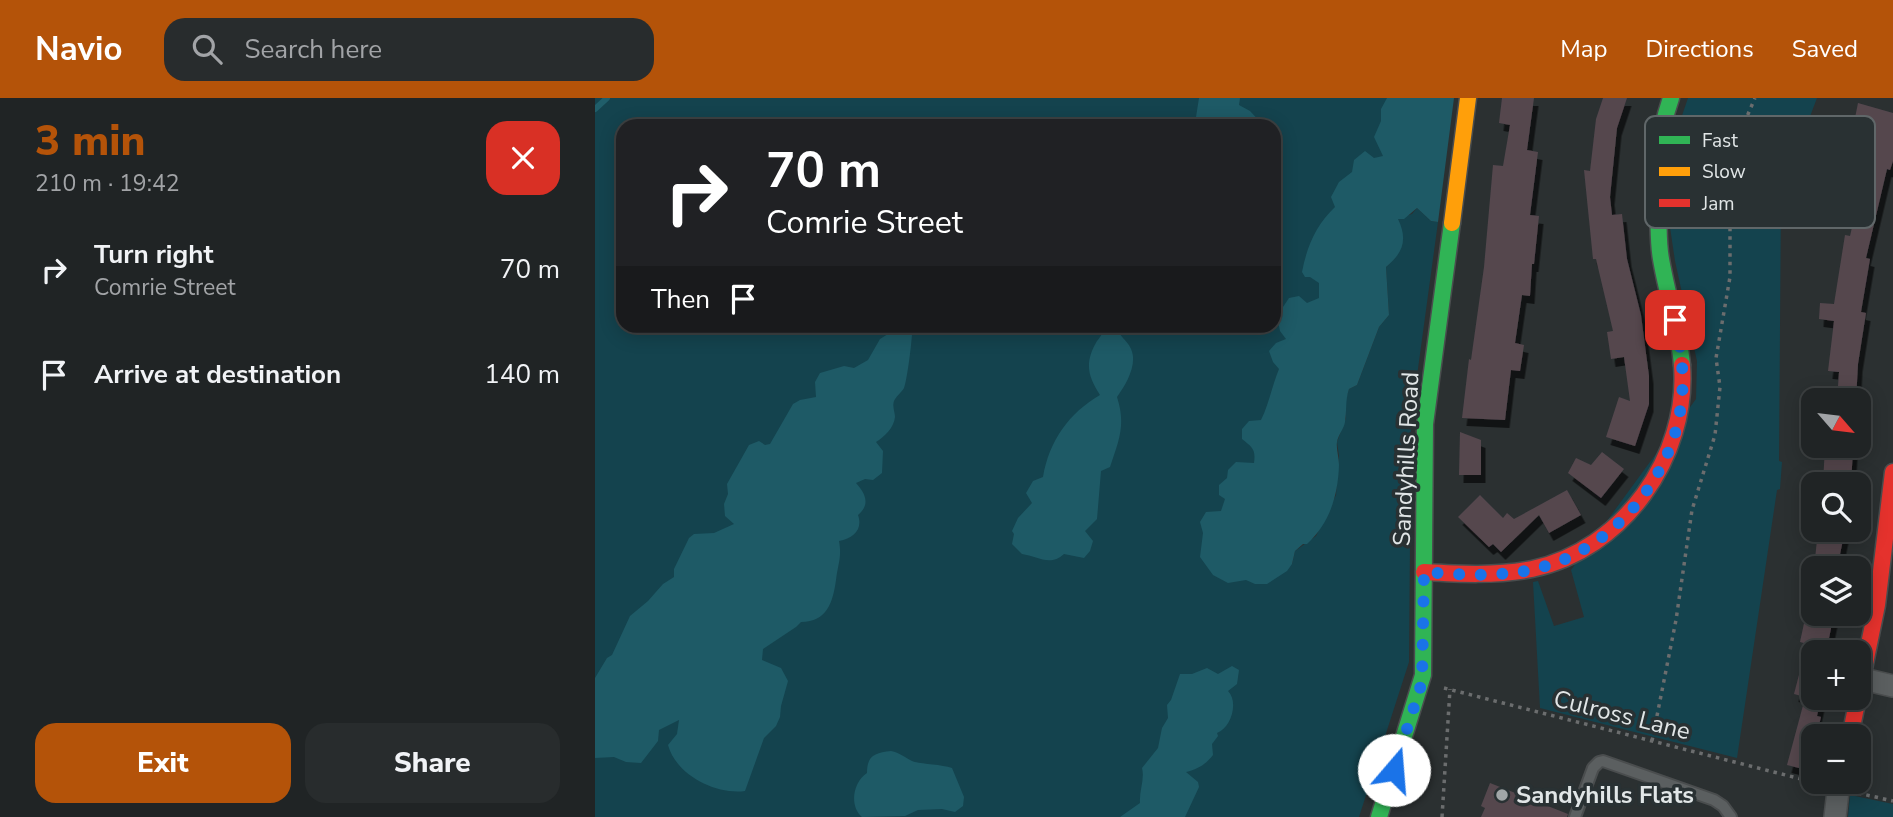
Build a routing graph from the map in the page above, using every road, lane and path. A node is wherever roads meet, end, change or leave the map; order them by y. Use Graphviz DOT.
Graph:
graph roads {
  1 [pos="1468,98"];
  2 [pos="1671,98"];
  3 [pos="1666,116"];
  4 [pos="1658,228"];
  5 [pos="1893,471"];
  6 [pos="1424,572"];
  7 [pos="1870,640"];
  8 [pos="1871,681"];
  9 [pos="1422,682"];
  10 [pos="1893,686"];
  11 [pos="1450,689"];
  12 [pos="1801,779"];
  13 [pos="1838,794"];
  14 [pos="1379,817"];
  15 [pos="1442,817"];
  16 [pos="1575,817"];
  17 [pos="1731,817"];
  18 [pos="1835,817"];
  1 -- 6 [label="street, Sandyhills Road"];
  2 -- 3 [label="street"];
  4 -- 6 [label="street"];
  5 -- 7 [label="street"];
  6 -- 9 [label="street, Sandyhills Road"];
  8 -- 10 [label="street"];
  9 -- 11 [label="path, Culross Lane"];
  9 -- 14 [label="street, Sandyhills Road"];
  11 -- 12 [label="path, Culross Lane"];
  11 -- 15 [label="path"];
  13 -- 18 [label="street"];
  16 -- 17 [label="lane"];
}
